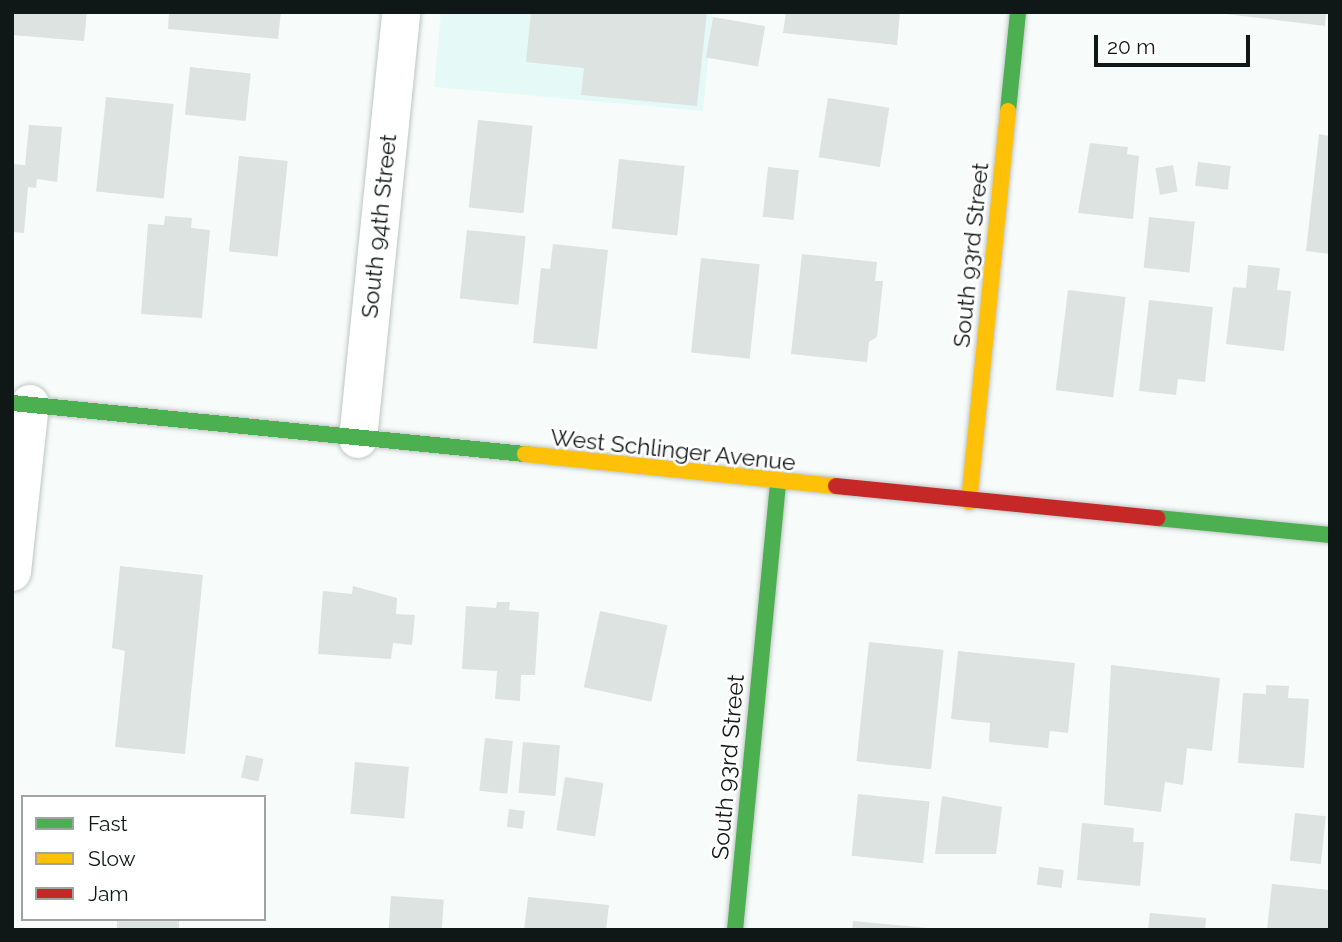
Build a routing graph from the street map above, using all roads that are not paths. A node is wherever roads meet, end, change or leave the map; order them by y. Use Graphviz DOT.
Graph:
graph roads {
  1 [pos="401,12"];
  2 [pos="1018,12"];
  3 [pos="21,403"];
  4 [pos="358,439"];
  5 [pos="778,484"];
  6 [pos="969,502"];
  7 [pos="1330,535"];
  8 [pos="12,572"];
  9 [pos="735,930"];
  1 -- 4 [label="street, South 94th Street"];
  2 -- 6 [label="street, South 93rd Street"];
  3 -- 4 [label="street, West Schlinger Avenue"];
  3 -- 8 [label="street"];
  4 -- 5 [label="street, West Schlinger Avenue"];
  5 -- 6 [label="street, West Schlinger Avenue"];
  5 -- 9 [label="street, South 93rd Street"];
  6 -- 7 [label="street, West Schlinger Avenue"];
}
